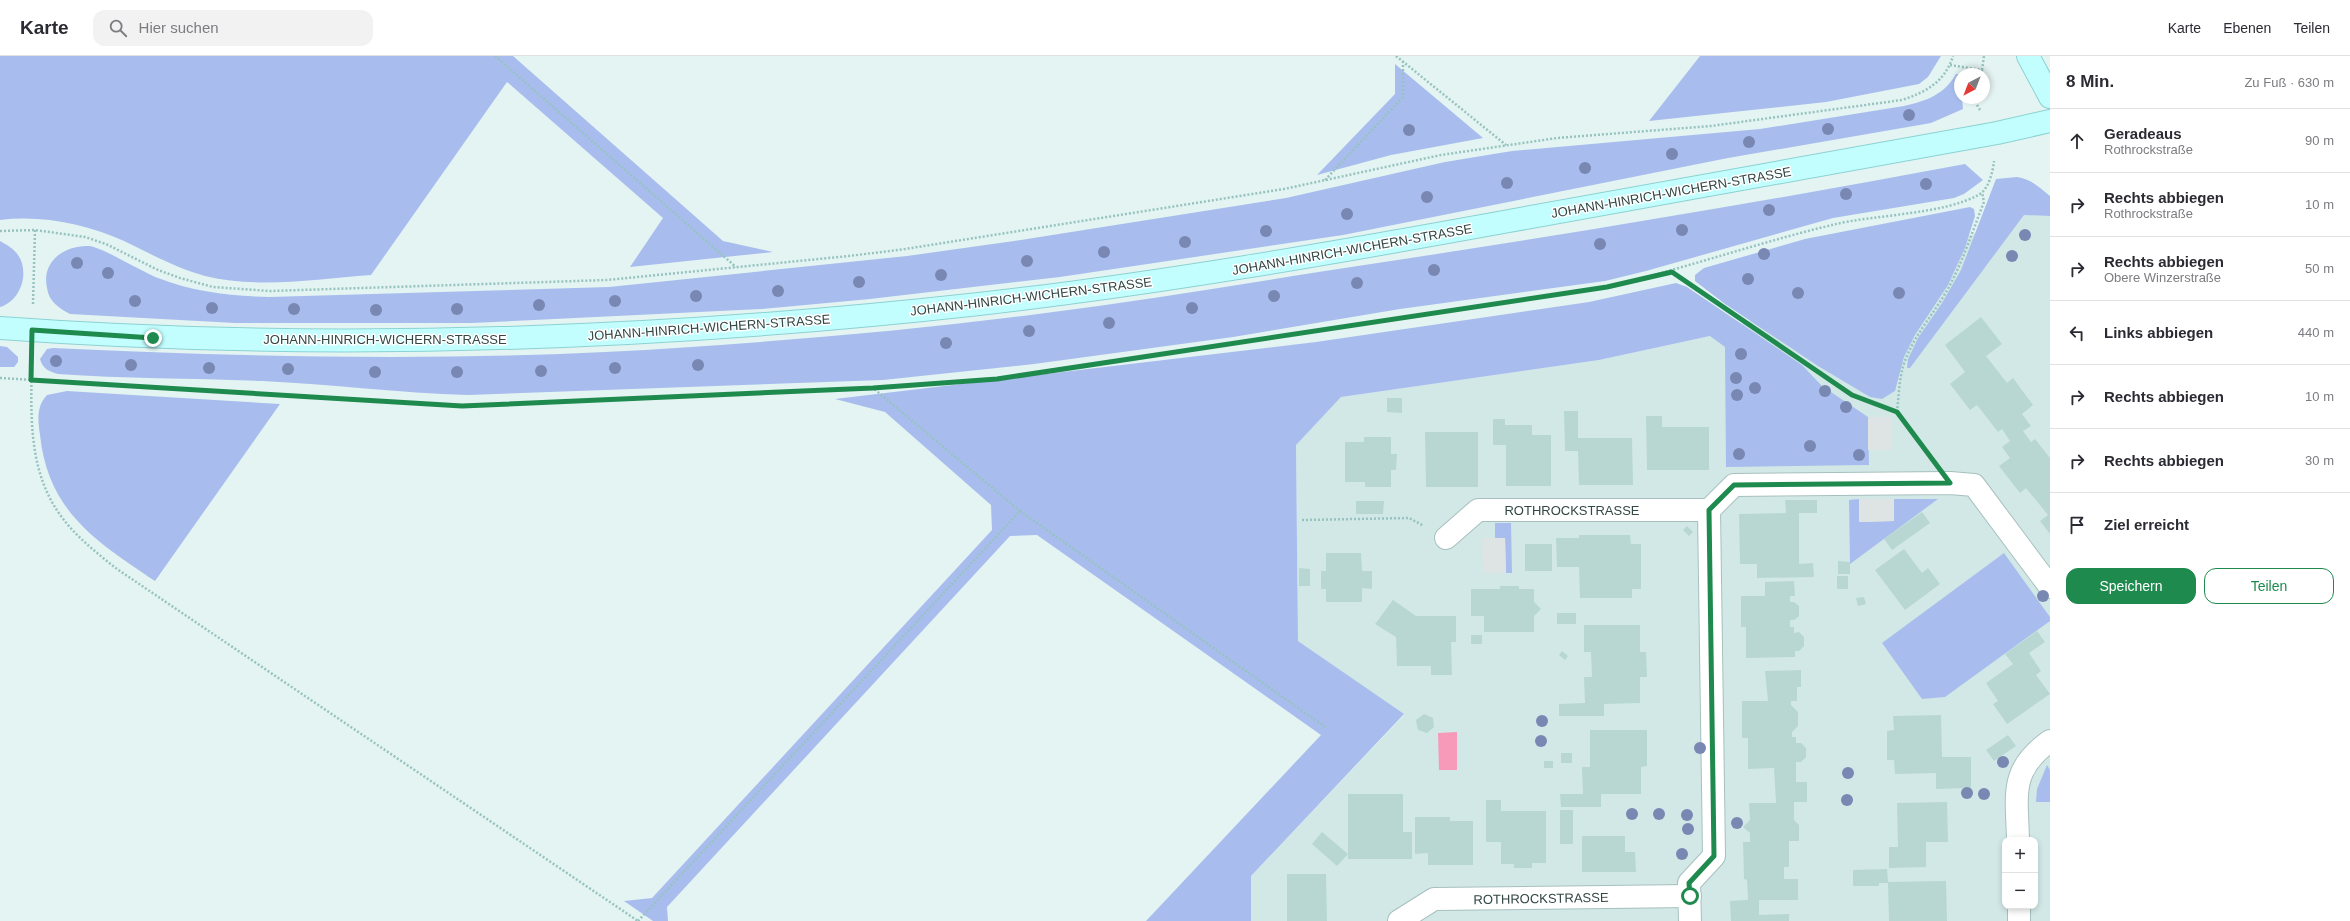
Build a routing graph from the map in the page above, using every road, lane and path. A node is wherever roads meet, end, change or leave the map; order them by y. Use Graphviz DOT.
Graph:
graph roads {
  1 [pos="495,56"];
  2 [pos="1396,56"];
  3 [pos="1953,56"];
  4 [pos="1984,56"];
  5 [pos="2028,56"];
  6 [pos="1403,62"];
  7 [pos="1950,65"];
  8 [pos="1969,68"];
  9 [pos="1982,68"];
  10 [pos="2050,97"];
  11 [pos="1976,104"];
  12 [pos="2050,122"];
  13 [pos="1997,133"];
  14 [pos="1507,145"];
  15 [pos="1324,180"];
  16 [pos="1982,192"];
  17 [pos="35,230"];
  18 [pos="0,231"];
  19 [pos="736,267"];
  20 [pos="1672,272"];
  21 [pos="0,328"];
  22 [pos="32,330"];
  23 [pos="0,378"];
  24 [pos="31,380"];
  25 [pos="873,388"];
  26 [pos="1897,412"];
  27 [pos="1950,483"];
  28 [pos="1709,510"];
  29 [pos="1020,512"];
  30 [pos="1302,520"];
  31 [pos="1446,538"];
  32 [pos="2050,586"];
  33 [pos="1325,727"];
  34 [pos="2050,741"];
  35 [pos="2018,837"];
  36 [pos="1690,896"];
  37 [pos="2019,909"];
  38 [pos="638,921"];
  39 [pos="1398,921"];
  40 [pos="1690,921"];
  41 [pos="2019,921"];
  1 -- 19 [label="path"];
  2 -- 6 [label="path"];
  3 -- 7 [label="path"];
  4 -- 9 [label="path"];
  5 -- 10 [label="street"];
  6 -- 14 [label="path"];
  6 -- 15 [label="path"];
  7 -- 8 [label="path"];
  7 -- 14 [label="path"];
  11 -- 13 [label="path"];
  12 -- 13 [label="street, JOHANN-HINRICH-WICHERN-STRASSE"];
  13 -- 16 [label="path"];
  13 -- 22 [label="street, JOHANN-HINRICH-WICHERN-STRASSE"];
  14 -- 15 [label="path"];
  15 -- 19 [label="path"];
  16 -- 20 [label="path"];
  16 -- 26 [label="path"];
  17 -- 18 [label="path"];
  17 -- 19 [label="path"];
  17 -- 22 [label="path"];
  20 -- 25 [label="path"];
  20 -- 26 [label="path"];
  21 -- 22 [label="street, JOHANN-HINRICH-WICHERN-STRASSE"];
  22 -- 24 [label="path"];
  23 -- 24 [label="path"];
  24 -- 25 [label="path"];
  24 -- 38 [label="path"];
  25 -- 29 [label="path"];
  26 -- 27 [label="path"];
  27 -- 28 [label="street"];
  27 -- 32 [label="street"];
  28 -- 31 [label="street, ROTHROCKSTRASSE"];
  28 -- 36 [label="street"];
  29 -- 33 [label="path"];
  29 -- 38 [label="path"];
  30 -- 31 [label="path"];
  34 -- 35 [label="street"];
  36 -- 39 [label="street, ROTHROCKSTRASSE"];
  36 -- 40 [label="street"];
  37 -- 41 [label="street"];
}
